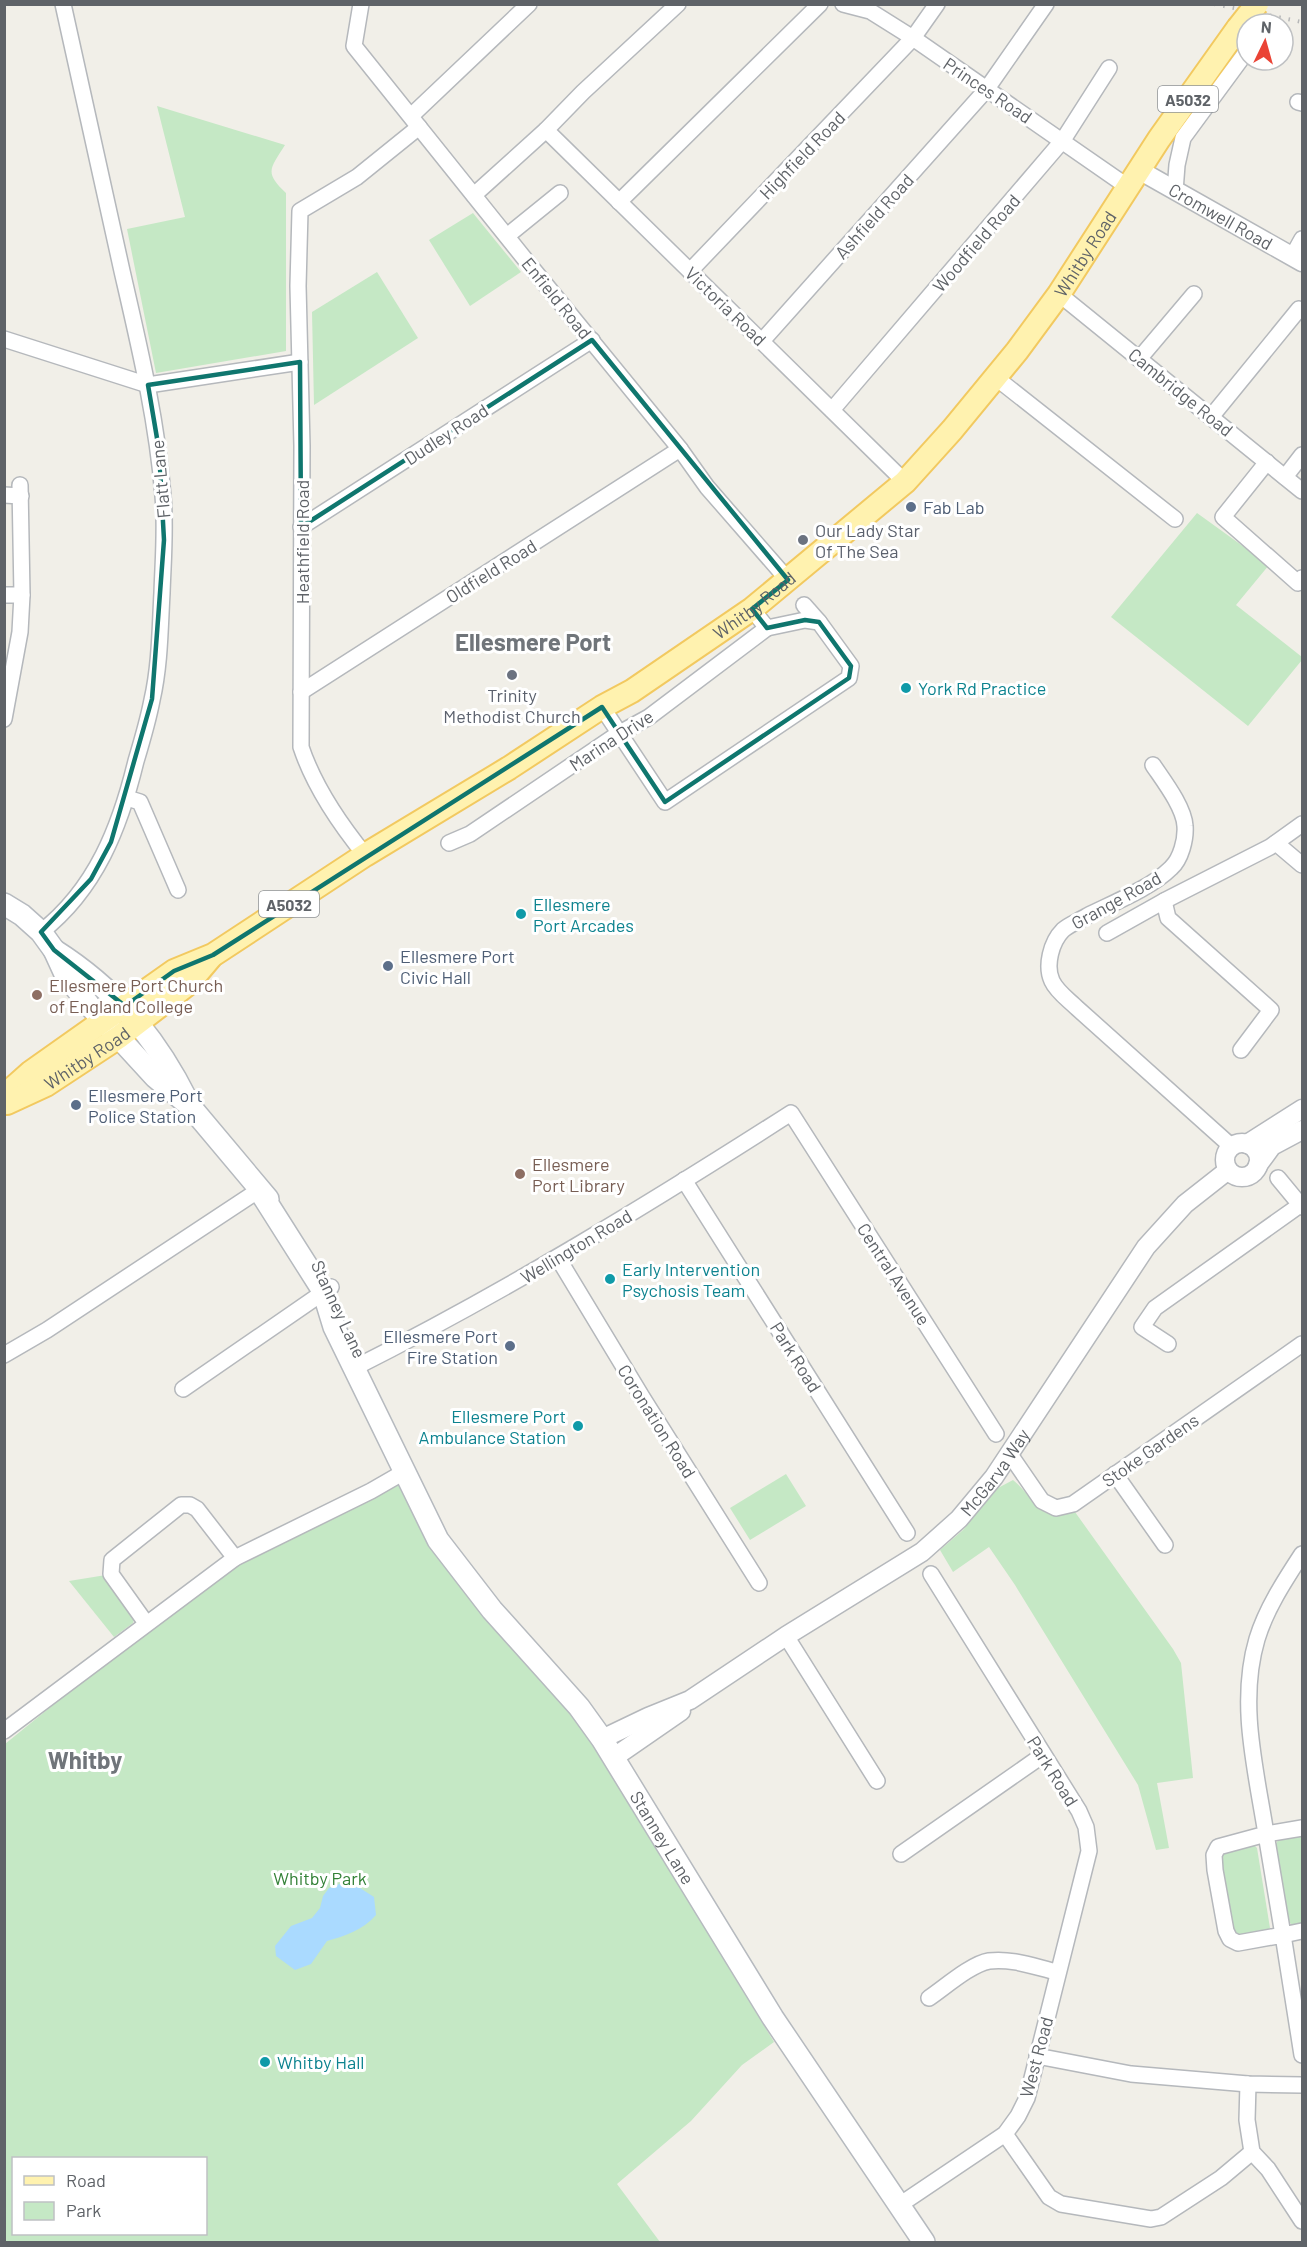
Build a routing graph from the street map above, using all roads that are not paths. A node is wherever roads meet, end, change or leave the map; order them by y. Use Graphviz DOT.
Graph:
graph roads {
  1 [pos="63,4"];
  2 [pos="361,4"];
  3 [pos="529,4"];
  4 [pos="678,4"];
  5 [pos="820,4"];
  6 [pos="843,4"];
  7 [pos="937,4"];
  8 [pos="1046,4"];
  9 [pos="1257,4"];
  10 [pos="913,38"];
  11 [pos="1235,67"];
  12 [pos="1109,68"];
  13 [pos="986,90"];
  14 [pos="415,121"];
  15 [pos="546,130"];
  16 [pos="1063,140"];
  17 [pos="1133,178"];
  18 [pos="1175,191"];
  19 [pos="560,193"];
  20 [pos="474,195"];
  21 [pos="619,202"];
  22 [pos="507,236"];
  23 [pos="1302,239"];
  24 [pos="1297,260"];
  25 [pos="690,271"];
  26 [pos="1059,294"];
  27 [pos="1194,294"];
  28 [pos="1299,309"];
  29 [pos="4,339"];
  30 [pos="592,340"];
  31 [pos="762,341"];
  32 [pos="1139,359"];
  33 [pos="300,362"];
  34 [pos="995,377"];
  35 [pos="148,385"];
  36 [pos="832,410"];
  37 [pos="1211,417"];
  38 [pos="681,449"];
  39 [pos="1302,454"];
  40 [pos="1266,462"];
  41 [pos="1285,477"];
  42 [pos="905,482"];
  43 [pos="1302,491"];
  44 [pos="4,495"];
  45 [pos="1175,519"];
  46 [pos="301,527"];
  47 [pos="1302,578"];
  48 [pos="788,580"];
  49 [pos="4,595"];
  50 [pos="22,595"];
  51 [pos="804,605"];
  52 [pos="752,609"];
  53 [pos="819,622"];
  54 [pos="767,628"];
  55 [pos="301,692"];
  56 [pos="602,707"];
  57 [pos="4,719"];
  58 [pos="618,734"];
  59 [pos="1153,765"];
  60 [pos="127,798"];
  61 [pos="1302,824"];
  62 [pos="449,843"];
  63 [pos="1276,843"];
  64 [pos="365,855"];
  65 [pos="1302,865"];
  66 [pos="178,890"];
  67 [pos="1164,901"];
  68 [pos="4,904"];
  69 [pos="41,932"];
  70 [pos="1107,933"];
  71 [pos="54,950"];
  72 [pos="132,1014"];
  73 [pos="104,1020"];
  74 [pos="119,1037"];
  75 [pos="1241,1050"];
  76 [pos="4,1096"];
  77 [pos="4,1104"];
  78 [pos="190,1106"];
  79 [pos="1302,1109"];
  80 [pos="791,1113"];
  81 [pos="1302,1130"];
  82 [pos="1239,1145"];
  83 [pos="1258,1165"];
  84 [pos="1227,1171"];
  85 [pos="1278,1178"];
  86 [pos="684,1180"];
  87 [pos="260,1190"];
  88 [pos="1301,1206"];
  89 [pos="558,1258"];
  90 [pos="328,1289"];
  91 [pos="1168,1344"];
  92 [pos="1302,1344"];
  93 [pos="4,1355"];
  94 [pos="359,1365"];
  95 [pos="183,1389"];
  96 [pos="996,1434"];
  97 [pos="1009,1453"];
  98 [pos="404,1472"];
  99 [pos="1115,1474"];
  100 [pos="908,1533"];
  101 [pos="1165,1545"];
  102 [pos="1302,1554"];
  103 [pos="235,1558"];
  104 [pos="931,1574"];
  105 [pos="759,1583"];
  106 [pos="146,1623"];
  107 [pos="786,1636"];
  108 [pos="690,1700"];
  109 [pos="4,1731"];
  110 [pos="602,1740"];
  111 [pos="1043,1755"];
  112 [pos="613,1758"];
  113 [pos="877,1781"];
  114 [pos="1302,1828"];
  115 [pos="1266,1834"];
  116 [pos="1089,1851"];
  117 [pos="901,1854"];
  118 [pos="1302,1931"];
  119 [pos="1283,1935"];
  120 [pos="1057,1972"];
  121 [pos="929,1998"];
  122 [pos="1302,2055"];
  123 [pos="1038,2056"];
  124 [pos="1248,2084"];
  125 [pos="1302,2085"];
  126 [pos="1005,2134"];
  127 [pos="1252,2152"];
  128 [pos="898,2206"];
  129 [pos="1302,2221"];
  130 [pos="924,2242"];
  1 -- 35 [label="street, Flatt Lane"];
  2 -- 14 [label="street, Enfield Road"];
  3 -- 14 [label="street"];
  4 -- 15 [label="street"];
  5 -- 21 [label="street"];
  6 -- 10 [label="street, Princes Road"];
  7 -- 10 [label="street, Highfield Road"];
  8 -- 13 [label="street, Ashfield Road"];
  9 -- 17 [label="main road, Whitby Road / A5032, bridge"];
  10 -- 13 [label="street, Princes Road"];
  10 -- 25 [label="street, Highfield Road"];
  11 -- 18 [label="street"];
  12 -- 16 [label="street, Woodfield Road"];
  13 -- 16 [label="street, Princes Road"];
  13 -- 31 [label="street, Ashfield Road"];
  14 -- 20 [label="street, Enfield Road"];
  14 -- 33 [label="street, Heathfield Road"];
  15 -- 20 [label="street"];
  15 -- 21 [label="street, Victoria Road"];
  16 -- 17 [label="street, Princes Road"];
  16 -- 36 [label="street, Woodfield Road"];
  17 -- 18 [label="street, Cromwell Road"];
  17 -- 26 [label="main road, Whitby Road / A5032"];
  18 -- 24 [label="street, Cromwell Road"];
  19 -- 22 [label="street"];
  20 -- 22 [label="street, Enfield Road"];
  21 -- 25 [label="street, Victoria Road"];
  22 -- 30 [label="street, Enfield Road"];
  23 -- 24 [label="street"];
  25 -- 31 [label="street, Victoria Road"];
  26 -- 32 [label="street, Cambridge Road"];
  26 -- 34 [label="main road, Whitby Road / A5032"];
  27 -- 32 [label="street"];
  28 -- 37 [label="street"];
  29 -- 35 [label="street"];
  30 -- 38 [label="street, Enfield Road"];
  30 -- 46 [label="street, Dudley Road"];
  31 -- 36 [label="street, Victoria Road"];
  32 -- 37 [label="street, Cambridge Road"];
  33 -- 35 [label="street"];
  33 -- 46 [label="street, Heathfield Road"];
  34 -- 42 [label="main road, Whitby Road / A5032"];
  34 -- 45 [label="street"];
  35 -- 60 [label="street, Flatt Lane"];
  36 -- 42 [label="street, Victoria Road"];
  37 -- 40 [label="street, Cambridge Road"];
  38 -- 48 [label="street, Enfield Road"];
  38 -- 55 [label="street, Oldfield Road"];
  39 -- 41 [label="street"];
  40 -- 41 [label="street, Cambridge Road"];
  40 -- 47 [label="street"];
  41 -- 43 [label="street, Cambridge Road"];
  42 -- 48 [label="main road, Whitby Road / A5032"];
  44 -- 50 [label="street"];
  46 -- 55 [label="street, Heathfield Road"];
  48 -- 52 [label="main road, Whitby Road / A5032"];
  49 -- 50 [label="street"];
  50 -- 57 [label="street"];
  51 -- 53 [label="street"];
  52 -- 54 [label="street"];
  52 -- 56 [label="main road, Whitby Road / A5032"];
  53 -- 54 [label="street"];
  53 -- 58 [label="street"];
  54 -- 58 [label="street, Marina Drive"];
  55 -- 64 [label="street, Heathfield Road"];
  56 -- 58 [label="street"];
  56 -- 64 [label="main road, Whitby Road / A5032"];
  58 -- 62 [label="street, Marina Drive"];
  59 -- 82 [label="street, Grange Road"];
  60 -- 66 [label="street"];
  60 -- 69 [label="street, Flatt Lane"];
  61 -- 63 [label="street"];
  63 -- 65 [label="street"];
  63 -- 67 [label="street"];
  64 -- 72 [label="main road, Whitby Road / A5032"];
  67 -- 70 [label="street"];
  67 -- 75 [label="street"];
  68 -- 69 [label="main road"];
  69 -- 71 [label="main road"];
  71 -- 72 [label="main road, Stanney Lane"];
  71 -- 73 [label="main road, Stanney Lane"];
  72 -- 73 [label="main road, Whitby Road / A5032"];
  72 -- 74 [label="main road, Whitby Road / A5032"];
  72 -- 78 [label="main road, Stanney Lane"];
  73 -- 74 [label="main road, Stanney Lane"];
  73 -- 76 [label="main road, Whitby Road / A5032"];
  74 -- 77 [label="main road, Whitby Road / A5032"];
  74 -- 78 [label="main road, Stanney Lane"];
  78 -- 87 [label="main road, Stanney Lane"];
  79 -- 82 [label="street"];
  80 -- 86 [label="street, Wellington Road"];
  80 -- 96 [label="street, Central Avenue"];
  81 -- 83 [label="street"];
  82 -- 83 [label="street"];
  82 -- 84 [label="street"];
  83 -- 84 [label="street"];
  84 -- 97 [label="street, McGarva Way"];
  85 -- 88 [label="street"];
  86 -- 89 [label="street, Wellington Road"];
  86 -- 100 [label="street, Park Road"];
  87 -- 90 [label="main road, Stanney Lane"];
  87 -- 90 [label="main road, Stanney Lane"];
  87 -- 93 [label="street"];
  88 -- 91 [label="street"];
  89 -- 94 [label="street, Wellington Road"];
  89 -- 105 [label="street, Coronation Road"];
  90 -- 94 [label="main road, Stanney Lane"];
  90 -- 95 [label="street"];
  92 -- 99 [label="street, Stoke Gardens"];
  94 -- 98 [label="main road, Stanney Lane"];
  97 -- 99 [label="street, Stoke Gardens"];
  97 -- 107 [label="street, McGarva Way"];
  98 -- 103 [label="street"];
  98 -- 110 [label="main road, Stanney Lane"];
  99 -- 101 [label="street"];
  102 -- 115 [label="street"];
  103 -- 106 [label="street"];
  103 -- 106 [label="street"];
  104 -- 111 [label="street, Park Road"];
  106 -- 109 [label="street"];
  107 -- 108 [label="street, McGarva Way"];
  107 -- 113 [label="street"];
  108 -- 110 [label="street, McGarva Way"];
  108 -- 112 [label="street, McGarva Way"];
  110 -- 112 [label="main road, Stanney Lane"];
  111 -- 116 [label="street, Park Road"];
  111 -- 117 [label="street"];
  112 -- 128 [label="main road, Stanney Lane"];
  114 -- 115 [label="street"];
  115 -- 119 [label="street"];
  115 -- 119 [label="street"];
  116 -- 120 [label="street, West Road"];
  118 -- 119 [label="street"];
  119 -- 122 [label="street"];
  120 -- 121 [label="street"];
  120 -- 123 [label="street, West Road"];
  123 -- 124 [label="street"];
  123 -- 126 [label="street, West Road"];
  124 -- 125 [label="street"];
  124 -- 127 [label="street"];
  126 -- 127 [label="street"];
  126 -- 128 [label="street, West Road"];
  127 -- 129 [label="street"];
  128 -- 130 [label="main road, Stanney Lane"];
}
